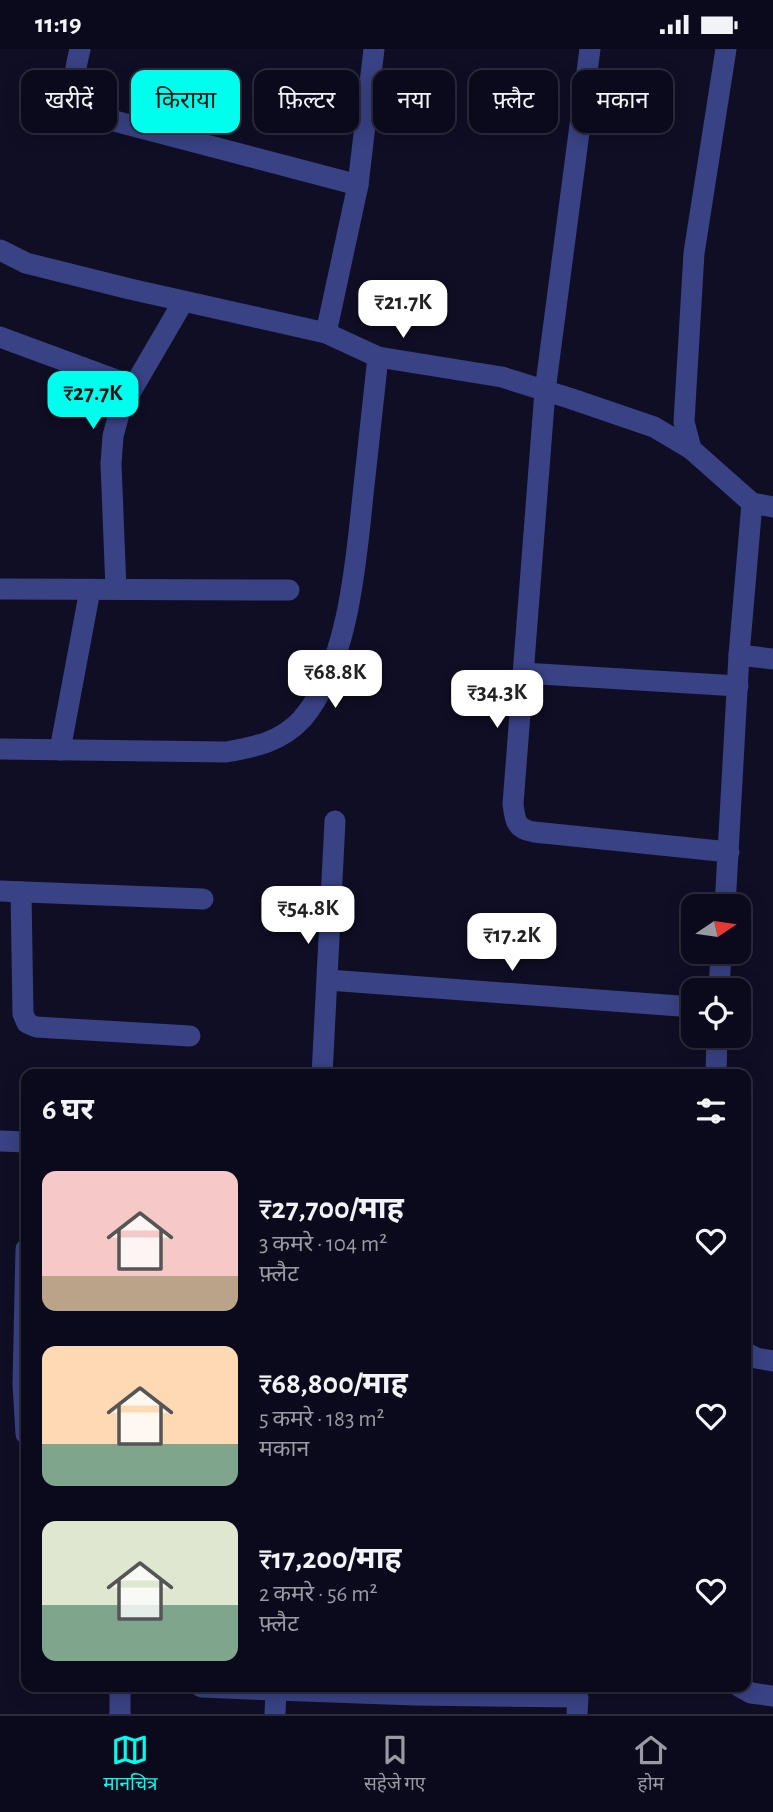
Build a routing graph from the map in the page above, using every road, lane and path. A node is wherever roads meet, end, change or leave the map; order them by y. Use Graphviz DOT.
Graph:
graph roads {
  1 [pos="80,49"];
  2 [pos="374,49"];
  3 [pos="590,49"];
  4 [pos="726,49"];
  5 [pos="358,185"];
  6 [pos="0,250"];
  7 [pos="183,302"];
  8 [pos="326,333"];
  9 [pos="0,337"];
  10 [pos="378,357"];
  11 [pos="133,386"];
  12 [pos="545,391"];
  13 [pos="691,449"];
  14 [pos="752,502"];
  15 [pos="773,506"];
  16 [pos="0,589"];
  17 [pos="116,589"];
  18 [pos="90,590"];
  19 [pos="289,590"];
  20 [pos="739,655"];
  21 [pos="773,659"];
  22 [pos="523,673"];
  23 [pos="738,685"];
  24 [pos="0,749"];
  25 [pos="60,750"];
  26 [pos="335,821"];
  27 [pos="729,852"];
  28 [pos="10,891"];
  29 [pos="726,894"];
  30 [pos="203,899"];
  31 [pos="328,980"];
  32 [pos="681,1006"];
  33 [pos="190,1035"];
  34 [pos="717,1048"];
  35 [pos="322,1069"];
  36 [pos="716,1069"];
  37 [pos="0,1141"];
  38 [pos="21,1142"];
  39 [pos="751,1356"];
  40 [pos="773,1361"];
  41 [pos="120,1692"];
  42 [pos="276,1692"];
  43 [pos="360,1692"];
  44 [pos="445,1692"];
  45 [pos="463,1692"];
  46 [pos="749,1692"];
  47 [pos="773,1696"];
  48 [pos="578,1699"];
  49 [pos="414,1705"];
  50 [pos="120,1714"];
  51 [pos="275,1714"];
  1 -- 5 [label="street"];
  2 -- 5 [label="street"];
  3 -- 12 [label="street"];
  4 -- 13 [label="street"];
  5 -- 8 [label="street"];
  6 -- 7 [label="street"];
  7 -- 8 [label="street"];
  7 -- 11 [label="street"];
  8 -- 10 [label="street"];
  9 -- 11 [label="street"];
  10 -- 12 [label="street"];
  10 -- 25 [label="street"];
  11 -- 17 [label="street"];
  12 -- 13 [label="street"];
  12 -- 22 [label="street"];
  13 -- 14 [label="street"];
  14 -- 15 [label="street"];
  14 -- 20 [label="street"];
  16 -- 18 [label="street"];
  17 -- 18 [label="street"];
  17 -- 19 [label="street"];
  18 -- 25 [label="street"];
  20 -- 21 [label="street"];
  20 -- 23 [label="street"];
  22 -- 23 [label="street"];
  22 -- 27 [label="street"];
  23 -- 27 [label="street"];
  24 -- 25 [label="street"];
  26 -- 31 [label="street"];
  27 -- 29 [label="street"];
  28 -- 30 [label="street"];
  28 -- 33 [label="street"];
  31 -- 32 [label="street"];
  31 -- 35 [label="street"];
  34 -- 36 [label="street"];
  37 -- 38 [label="street"];
  39 -- 40 [label="street"];
  41 -- 50 [label="street"];
  42 -- 51 [label="street"];
  43 -- 49 [label="street"];
  44 -- 49 [label="street"];
  45 -- 48 [label="street"];
  46 -- 47 [label="street"];
}
